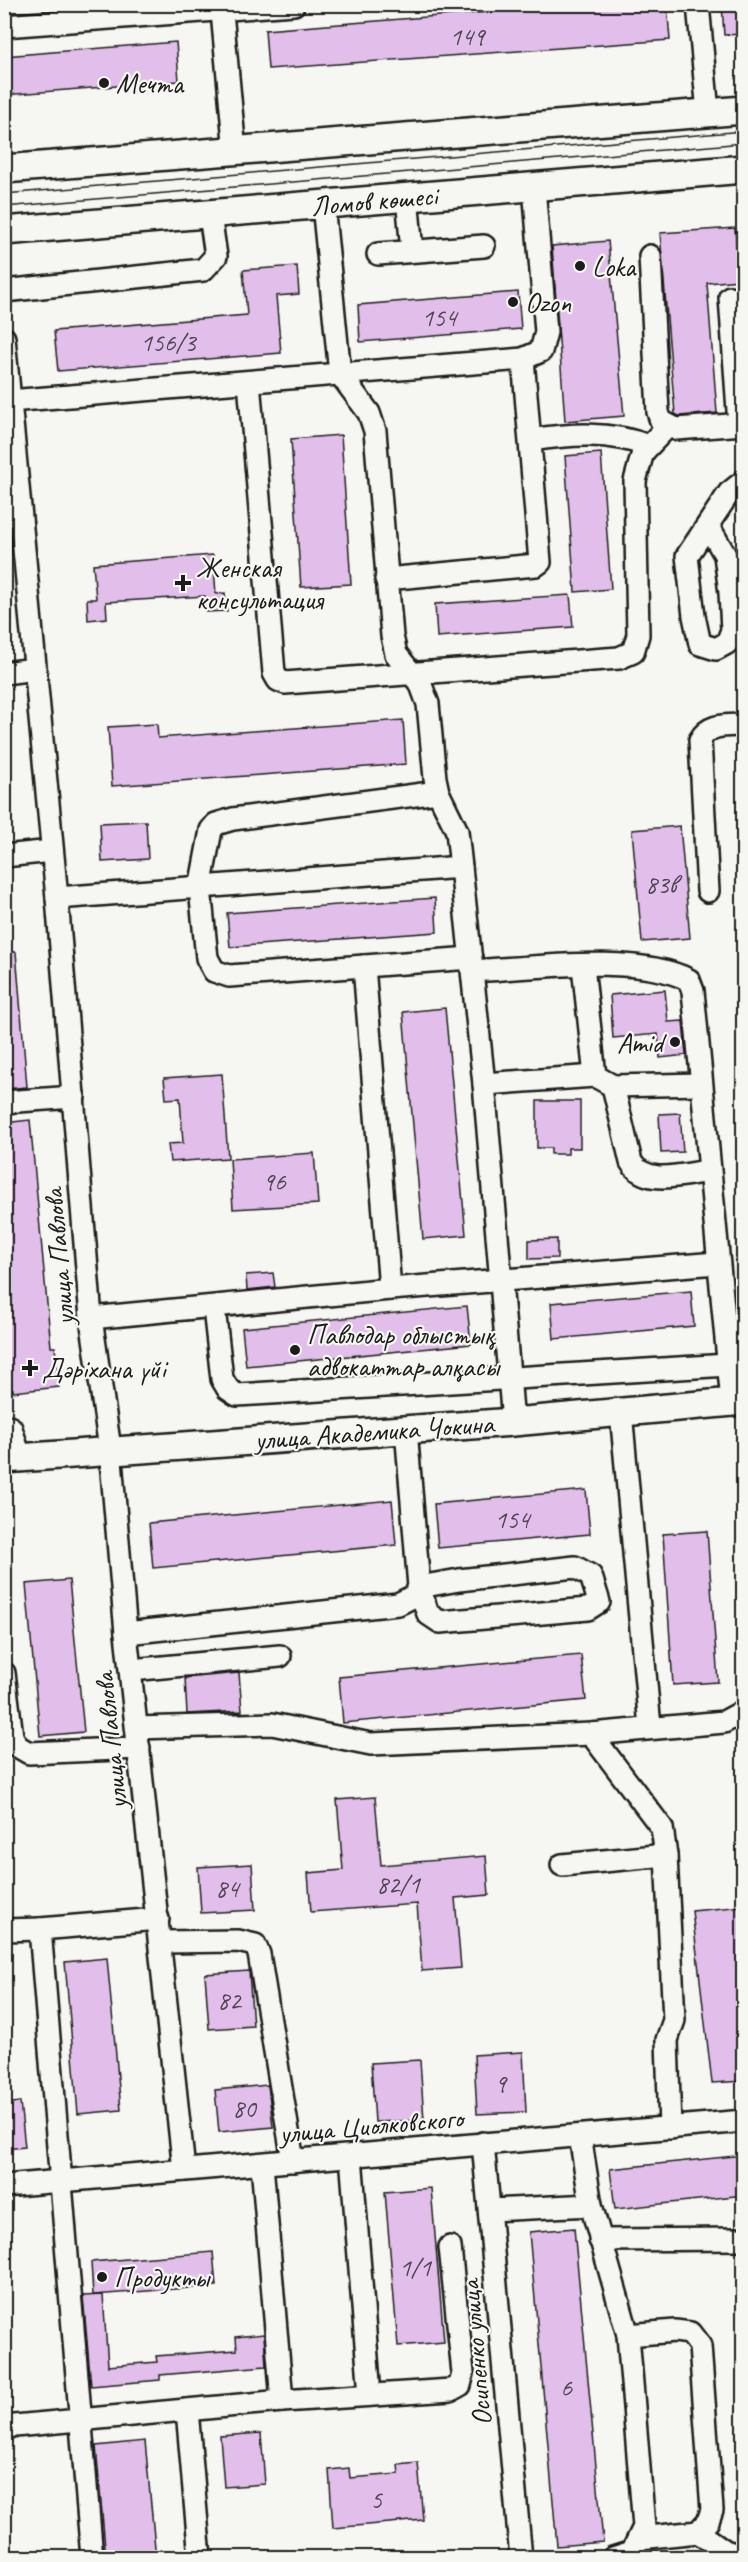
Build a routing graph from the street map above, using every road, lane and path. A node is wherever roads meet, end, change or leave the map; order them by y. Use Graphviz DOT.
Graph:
graph roads {
  1 [pos="294,4"];
  2 [pos="698,4"];
  3 [pos="107,11"];
  4 [pos="222,12"];
  5 [pos="4,26"];
  6 [pos="744,110"];
  7 [pos="708,113"];
  8 [pos="235,152"];
  9 [pos="744,169"];
  10 [pos="4,170"];
  11 [pos="534,187"];
  12 [pos="407,197"];
  13 [pos="323,204"];
  14 [pos="210,215"];
  15 [pos="4,231"];
  16 [pos="484,246"];
  17 [pos="412,251"];
  18 [pos="378,254"];
  19 [pos="650,256"];
  20 [pos="4,291"];
  21 [pos="730,297"];
  22 [pos="4,338"];
  23 [pos="523,359"];
  24 [pos="340,374"];
  25 [pos="249,382"];
  26 [pos="9,401"];
  27 [pos="741,425"];
  28 [pos="667,427"];
  29 [pos="531,440"];
  30 [pos="648,446"];
  31 [pos="744,481"];
  32 [pos="709,527"];
  33 [pos="386,579"];
  34 [pos="35,669"];
  35 [pos="4,673"];
  36 [pos="410,673"];
  37 [pos="744,725"];
  38 [pos="438,792"];
  39 [pos="52,851"];
  40 [pos="4,856"];
  41 [pos="461,867"];
  42 [pos="200,888"];
  43 [pos="708,891"];
  44 [pos="57,898"];
  45 [pos="472,965"];
  46 [pos="364,966"];
  47 [pos="583,966"];
  48 [pos="604,1081"];
  49 [pos="701,1083"];
  50 [pos="484,1084"];
  51 [pos="74,1097"];
  52 [pos="4,1102"];
  53 [pos="709,1171"];
  54 [pos="717,1263"];
  55 [pos="501,1280"];
  56 [pos="390,1289"];
  57 [pos="214,1308"];
  58 [pos="91,1318"];
  59 [pos="728,1365"];
  60 [pos="508,1380"];
  61 [pos="741,1402"];
  62 [pos="621,1412"];
  63 [pos="513,1422"];
  64 [pos="4,1425"];
  65 [pos="406,1429"];
  66 [pos="110,1449"];
  67 [pos="12,1458"];
  68 [pos="419,1587"];
  69 [pos="126,1633"];
  70 [pos="280,1656"];
  71 [pos="130,1670"];
  72 [pos="4,1673"];
  73 [pos="742,1718"];
  74 [pos="650,1727"];
  75 [pos="591,1734"];
  76 [pos="138,1738"];
  77 [pos="666,1855"];
  78 [pos="562,1865"];
  79 [pos="158,1919"];
  80 [pos="40,1929"];
  81 [pos="4,1930"];
  82 [pos="161,1942"];
  83 [pos="744,2121"];
  84 [pos="670,2128"];
  85 [pos="580,2136"];
  86 [pos="483,2143"];
  87 [pos="351,2156"];
  88 [pos="293,2161"];
  89 [pos="262,2164"];
  90 [pos="184,2170"];
  91 [pos="61,2182"];
  92 [pos="4,2186"];
  93 [pos="591,2205"];
  94 [pos="490,2210"];
  95 [pos="600,2240"];
  96 [pos="744,2240"];
  97 [pos="450,2247"];
  98 [pos="628,2335"];
  99 [pos="370,2395"];
  100 [pos="282,2401"];
  101 [pos="187,2410"];
  102 [pos="80,2420"];
  103 [pos="4,2427"];
  104 [pos="698,2532"];
  105 [pos="640,2538"];
  106 [pos="744,2557"];
  107 [pos="92,2558"];
  108 [pos="200,2558"];
  109 [pos="521,2558"];
  110 [pos="613,2558"];
  1 -- 4 [label="street"];
  2 -- 7 [label="street"];
  3 -- 4 [label="street"];
  3 -- 5 [label="street"];
  4 -- 8 [label="street"];
  6 -- 7 [label="main road, Ломов көшесі"];
  7 -- 8 [label="main road, Ломов көшесі"];
  8 -- 10 [label="main road, Ломов көшесі"];
  9 -- 11 [label="main road, Ломов көшесі"];
  11 -- 12 [label="main road, Ломов көшесі"];
  11 -- 23 [label="street"];
  12 -- 13 [label="main road, Ломов көшесі"];
  12 -- 17 [label="street"];
  13 -- 14 [label="main road, Ломов көшесі"];
  13 -- 24 [label="street"];
  14 -- 15 [label="main road, Ломов көшесі"];
  14 -- 20 [label="street"];
  16 -- 17 [label="street"];
  17 -- 18 [label="street"];
  19 -- 28 [label="street"];
  21 -- 27 [label="street"];
  22 -- 26 [label="street, улица Павлова"];
  23 -- 24 [label="street"];
  23 -- 29 [label="street"];
  24 -- 25 [label="street"];
  24 -- 33 [label="street"];
  25 -- 26 [label="street"];
  25 -- 36 [label="street"];
  26 -- 34 [label="street, улица Павлова"];
  27 -- 28 [label="street"];
  28 -- 30 [label="street"];
  29 -- 30 [label="street"];
  29 -- 33 [label="street"];
  30 -- 36 [label="street"];
  31 -- 32 [label="street"];
  32 -- 32 [label="street"];
  33 -- 36 [label="street"];
  34 -- 35 [label="street"];
  34 -- 39 [label="street, улица Павлова"];
  36 -- 38 [label="street"];
  37 -- 43 [label="street"];
  38 -- 41 [label="street"];
  38 -- 42 [label="street"];
  39 -- 40 [label="street"];
  39 -- 44 [label="street, улица Павлова"];
  41 -- 42 [label="street"];
  41 -- 45 [label="street"];
  42 -- 44 [label="street"];
  42 -- 46 [label="street"];
  44 -- 51 [label="street, улица Павлова"];
  45 -- 46 [label="street"];
  45 -- 47 [label="street"];
  45 -- 50 [label="street"];
  46 -- 56 [label="street"];
  47 -- 48 [label="street"];
  47 -- 49 [label="street"];
  48 -- 49 [label="street"];
  48 -- 50 [label="street"];
  48 -- 53 [label="street"];
  49 -- 53 [label="street"];
  50 -- 55 [label="street"];
  51 -- 52 [label="street"];
  51 -- 58 [label="street, улица Павлова"];
  53 -- 54 [label="street"];
  54 -- 55 [label="street"];
  54 -- 59 [label="street"];
  55 -- 56 [label="street"];
  55 -- 60 [label="street"];
  56 -- 57 [label="street"];
  57 -- 58 [label="street"];
  57 -- 60 [label="street"];
  58 -- 66 [label="street, улица Павлова"];
  59 -- 60 [label="street"];
  59 -- 61 [label="street"];
  60 -- 63 [label="street"];
  61 -- 62 [label="main road, улица Академика Чокина"];
  62 -- 63 [label="main road, улица Академика Чокина"];
  62 -- 74 [label="street"];
  63 -- 65 [label="main road, улица Академика Чокина"];
  64 -- 67 [label="street"];
  65 -- 66 [label="main road, улица Академика Чокина"];
  65 -- 68 [label="street"];
  66 -- 67 [label="main road, улица Академика Чокина"];
  66 -- 69 [label="street, улица Павлова"];
  68 -- 68 [label="street"];
  68 -- 69 [label="street"];
  69 -- 71 [label="street, улица Павлова"];
  70 -- 71 [label="street"];
  71 -- 76 [label="street, улица Павлова"];
  72 -- 76 [label="street"];
  73 -- 74 [label="street"];
  74 -- 75 [label="street"];
  75 -- 76 [label="street"];
  75 -- 77 [label="street"];
  76 -- 79 [label="street, улица Павлова"];
  77 -- 78 [label="street"];
  77 -- 84 [label="street"];
  79 -- 80 [label="street"];
  79 -- 82 [label="street, улица Павлова"];
  80 -- 81 [label="street"];
  80 -- 91 [label="street"];
  82 -- 88 [label="street"];
  82 -- 90 [label="street, улица Павлова"];
  83 -- 84 [label="street, улица Циолковского"];
  84 -- 85 [label="street, улица Циолковского"];
  85 -- 86 [label="street, улица Циолковского"];
  85 -- 93 [label="street"];
  86 -- 87 [label="street, улица Циолковского"];
  86 -- 94 [label="street, Осипенко улица"];
  87 -- 88 [label="street, улица Циолковского"];
  87 -- 99 [label="street"];
  88 -- 89 [label="street, улица Циолковского"];
  89 -- 90 [label="street, улица Циолковского"];
  89 -- 100 [label="street"];
  90 -- 91 [label="street, улица Циолковского"];
  91 -- 92 [label="street, улица Циолковского"];
  91 -- 102 [label="street"];
  93 -- 94 [label="street"];
  93 -- 95 [label="street"];
  94 -- 109 [label="street, Осипенко улица"];
  95 -- 96 [label="street"];
  95 -- 98 [label="street"];
  97 -- 99 [label="street"];
  98 -- 104 [label="street"];
  98 -- 105 [label="street"];
  99 -- 100 [label="street"];
  100 -- 101 [label="street"];
  101 -- 102 [label="street"];
  101 -- 108 [label="street"];
  102 -- 103 [label="street"];
  102 -- 107 [label="street"];
  104 -- 105 [label="street"];
  104 -- 106 [label="street"];
  105 -- 110 [label="street"];
}
